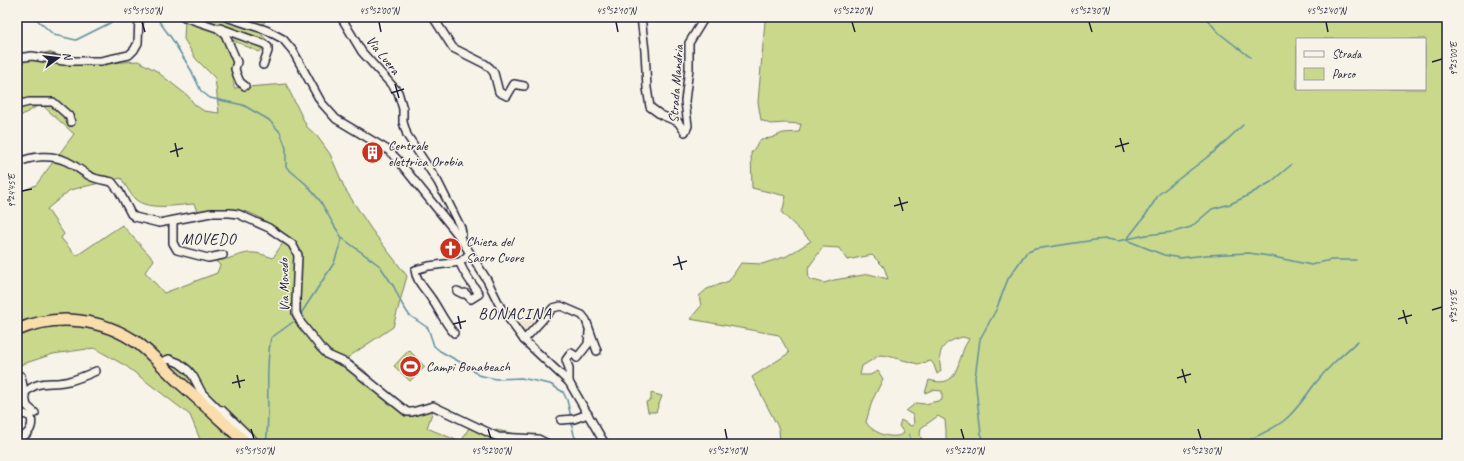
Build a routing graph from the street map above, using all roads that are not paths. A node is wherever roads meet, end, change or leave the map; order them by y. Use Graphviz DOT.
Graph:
graph roads {
  1 [pos="184,17"];
  2 [pos="226,17"];
  3 [pos="341,17"];
  4 [pos="433,17"];
  5 [pos="641,17"];
  6 [pos="705,17"];
  7 [pos="139,18"];
  8 [pos="218,28"];
  9 [pos="17,58"];
  10 [pos="263,65"];
  11 [pos="245,86"];
  12 [pos="524,86"];
  13 [pos="17,106"];
  14 [pos="71,122"];
  15 [pos="17,163"];
  16 [pos="173,221"];
  17 [pos="459,236"];
  18 [pos="470,253"];
  19 [pos="223,255"];
  20 [pos="460,262"];
  21 [pos="457,291"];
  22 [pos="589,328"];
  23 [pos="17,330"];
  24 [pos="454,333"];
  25 [pos="524,340"];
  26 [pos="597,351"];
  27 [pos="159,363"];
  28 [pos="96,371"];
  29 [pos="21,376"];
  30 [pos="569,382"];
  31 [pos="24,394"];
  32 [pos="31,413"];
  33 [pos="588,414"];
  34 [pos="17,417"];
  35 [pos="568,419"];
  36 [pos="17,442"];
  37 [pos="247,444"];
  38 [pos="257,444"];
  39 [pos="548,444"];
  40 [pos="605,444"];
  1 -- 8 [label="street"];
  2 -- 17 [label="street"];
  3 -- 17 [label="street, Via Luera"];
  4 -- 12 [label="street"];
  5 -- 6 [label="street, Strada Mandria"];
  7 -- 9 [label="street"];
  8 -- 10 [label="street"];
  8 -- 11 [label="street"];
  13 -- 14 [label="street"];
  15 -- 16 [label="street, Via Movedo"];
  16 -- 19 [label="street"];
  16 -- 39 [label="street, Via Movedo"];
  17 -- 18 [label="street"];
  18 -- 20 [label="street"];
  18 -- 25 [label="street"];
  20 -- 21 [label="street"];
  20 -- 24 [label="street"];
  22 -- 25 [label="street"];
  22 -- 26 [label="street"];
  22 -- 30 [label="street"];
  23 -- 27 [label="highway"];
  25 -- 30 [label="street"];
  27 -- 37 [label="highway"];
  27 -- 38 [label="street"];
  28 -- 31 [label="street"];
  29 -- 31 [label="street"];
  30 -- 33 [label="street"];
  31 -- 32 [label="street"];
  32 -- 34 [label="street"];
  32 -- 36 [label="street"];
  33 -- 35 [label="street"];
  33 -- 40 [label="street"];
}
